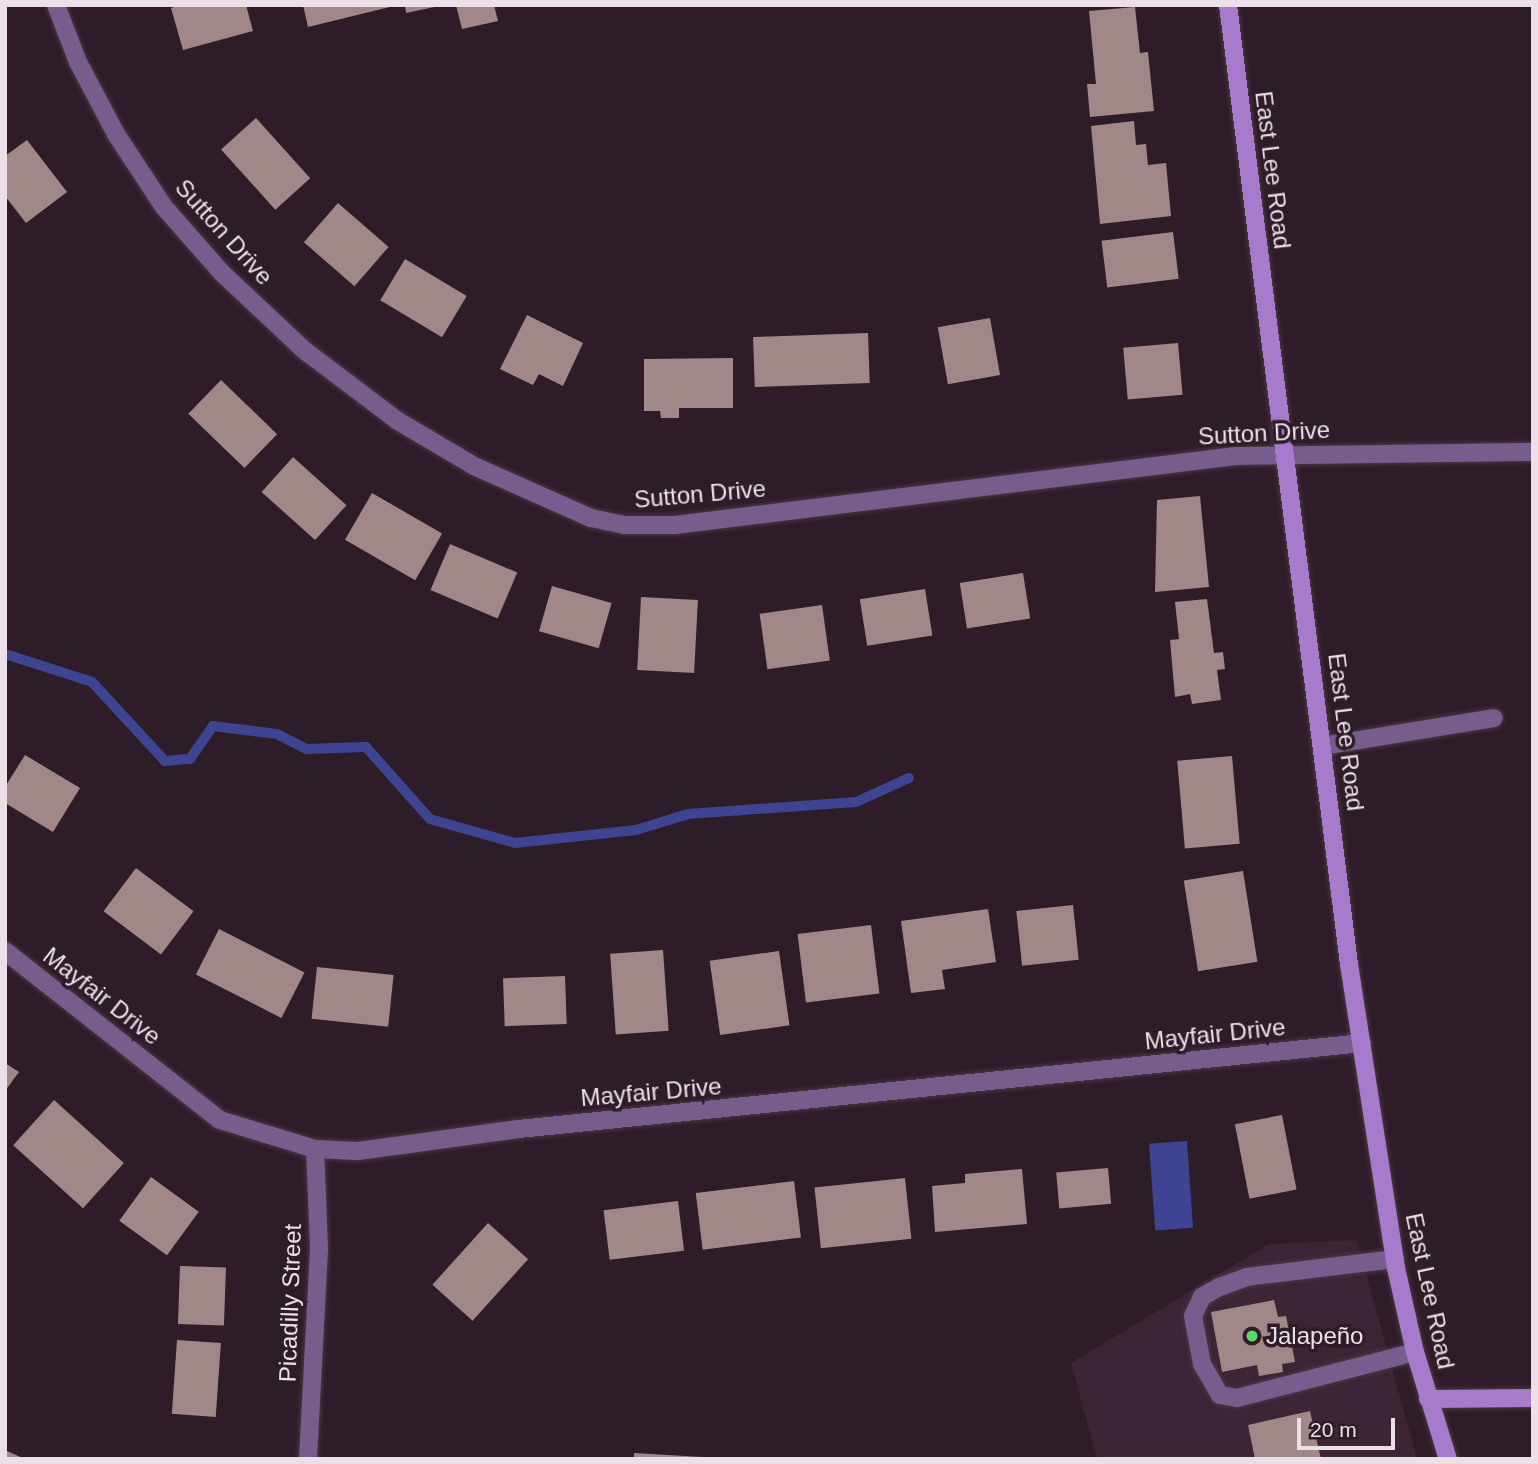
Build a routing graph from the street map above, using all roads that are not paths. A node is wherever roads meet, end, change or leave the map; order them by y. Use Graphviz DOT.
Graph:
graph roads {
  1 [pos="55,5"];
  2 [pos="1228,5"];
  3 [pos="1533,452"];
  4 [pos="1287,453"];
  5 [pos="1494,718"];
  6 [pos="1323,746"];
  7 [pos="5,951"];
  8 [pos="1362,1043"];
  9 [pos="315,1149"];
  10 [pos="1395,1259"];
  11 [pos="1415,1352"];
  12 [pos="1533,1398"];
  13 [pos="1428,1399"];
  14 [pos="309,1459"];
  15 [pos="1448,1459"];
  1 -- 4 [label="street, Sutton Drive"];
  2 -- 4 [label="street, East Lee Road"];
  3 -- 4 [label="street, Sutton Drive"];
  4 -- 6 [label="street, East Lee Road"];
  5 -- 6 [label="street"];
  6 -- 8 [label="street, East Lee Road"];
  7 -- 9 [label="street, Mayfair Drive"];
  8 -- 9 [label="street, Mayfair Drive"];
  8 -- 10 [label="street, East Lee Road"];
  9 -- 14 [label="street, Picadilly Street"];
  10 -- 11 [label="street, East Lee Road"];
  10 -- 11 [label="street"];
  11 -- 13 [label="street, East Lee Road"];
  12 -- 13 [label="street"];
  13 -- 15 [label="street, East Lee Road"];
}
